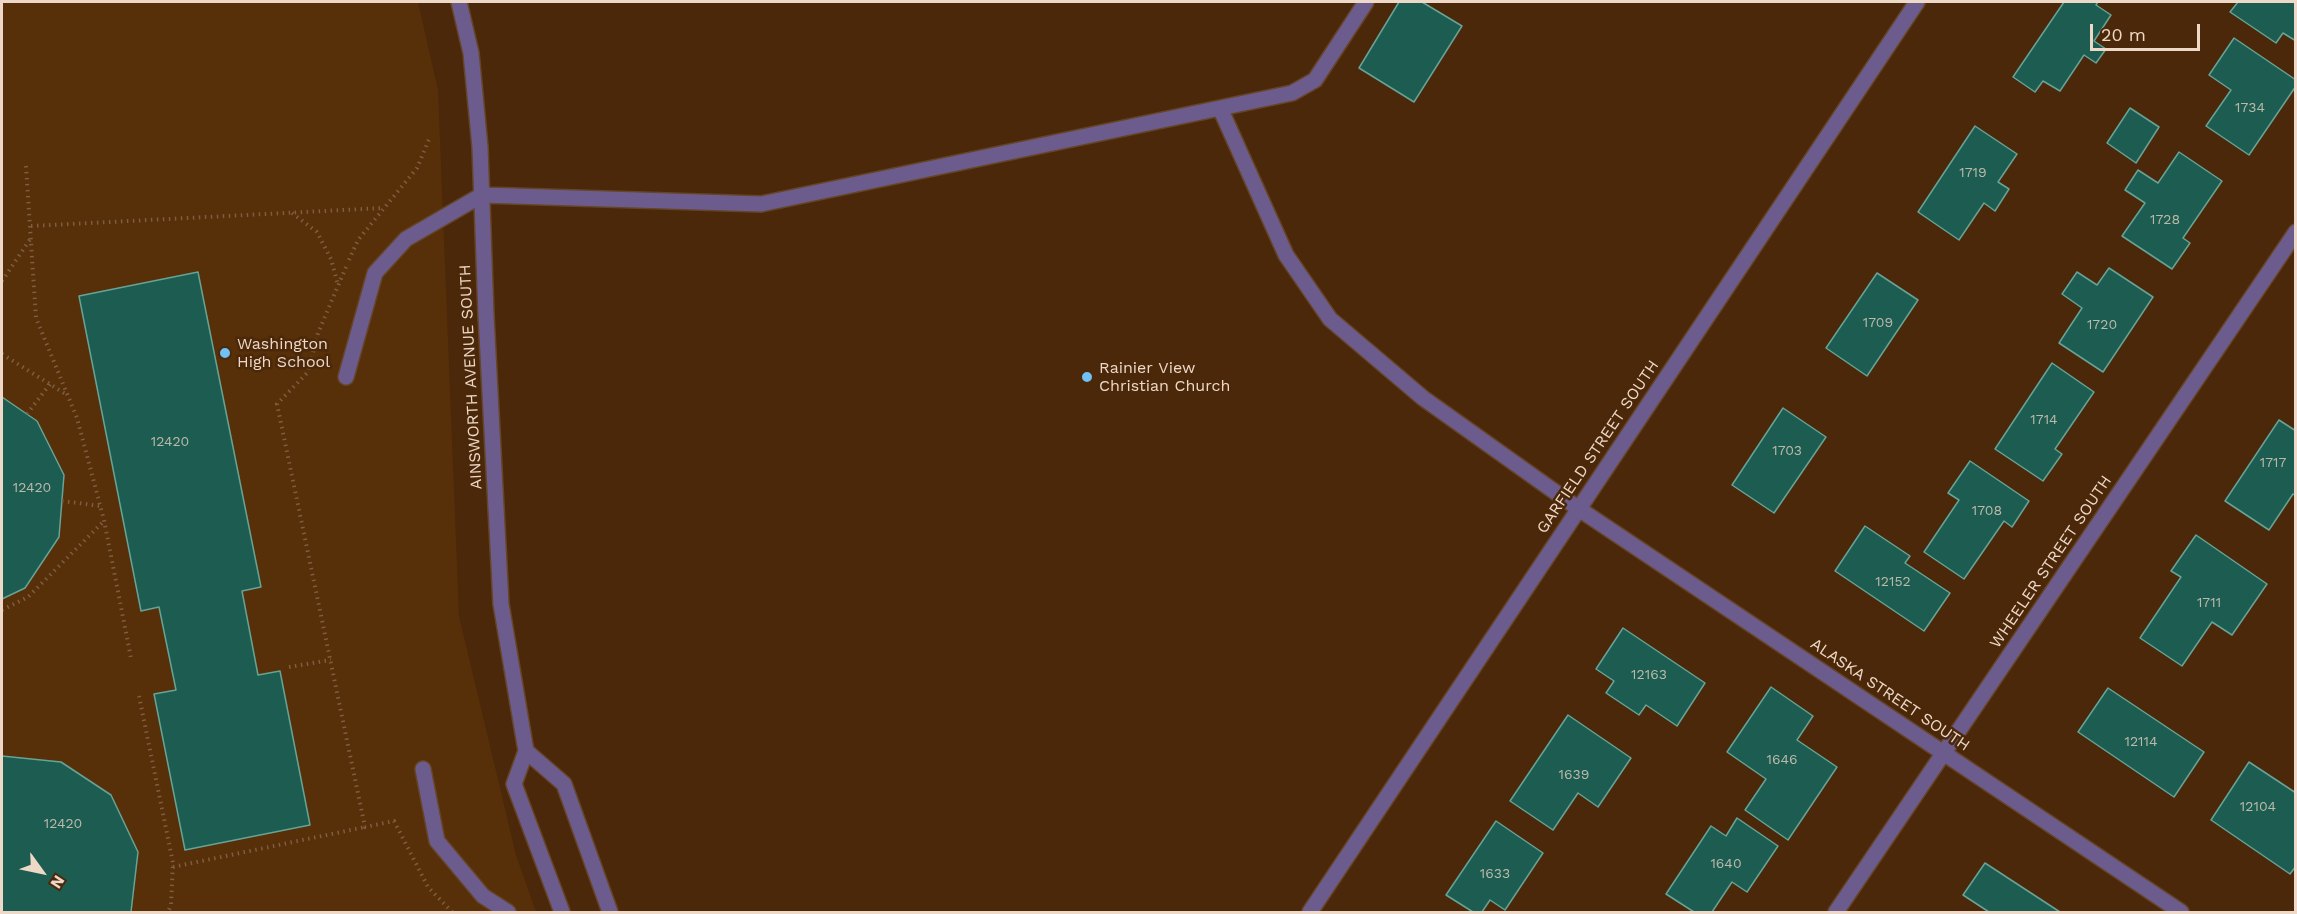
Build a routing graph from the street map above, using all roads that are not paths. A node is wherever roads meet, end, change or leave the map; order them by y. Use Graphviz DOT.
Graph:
graph roads {
  1 [pos="459,2"];
  2 [pos="1366,2"];
  3 [pos="1917,2"];
  4 [pos="1220,108"];
  5 [pos="482,195"];
  6 [pos="2295,232"];
  7 [pos="346,377"];
  8 [pos="1579,509"];
  9 [pos="526,751"];
  10 [pos="1943,753"];
  11 [pos="423,769"];
  12 [pos="508,912"];
  13 [pos="562,912"];
  14 [pos="610,912"];
  15 [pos="1310,912"];
  16 [pos="1836,912"];
  17 [pos="2181,912"];
  1 -- 5 [label="street, AINSWORTH AVENUE SOUTH"];
  2 -- 4 [label="street"];
  3 -- 8 [label="street, GARFIELD STREET SOUTH"];
  4 -- 5 [label="street"];
  4 -- 8 [label="street, ALASKA STREET SOUTH"];
  5 -- 7 [label="street"];
  5 -- 9 [label="street, AINSWORTH AVENUE SOUTH"];
  6 -- 10 [label="street, WHEELER STREET SOUTH"];
  8 -- 10 [label="street, ALASKA STREET SOUTH"];
  8 -- 15 [label="street, GARFIELD STREET SOUTH"];
  9 -- 13 [label="street, AINSWORTH AVENUE SOUTH"];
  9 -- 14 [label="street"];
  10 -- 16 [label="street, WHEELER STREET SOUTH"];
  10 -- 17 [label="street, ALASKA STREET SOUTH"];
  11 -- 12 [label="street"];
}
